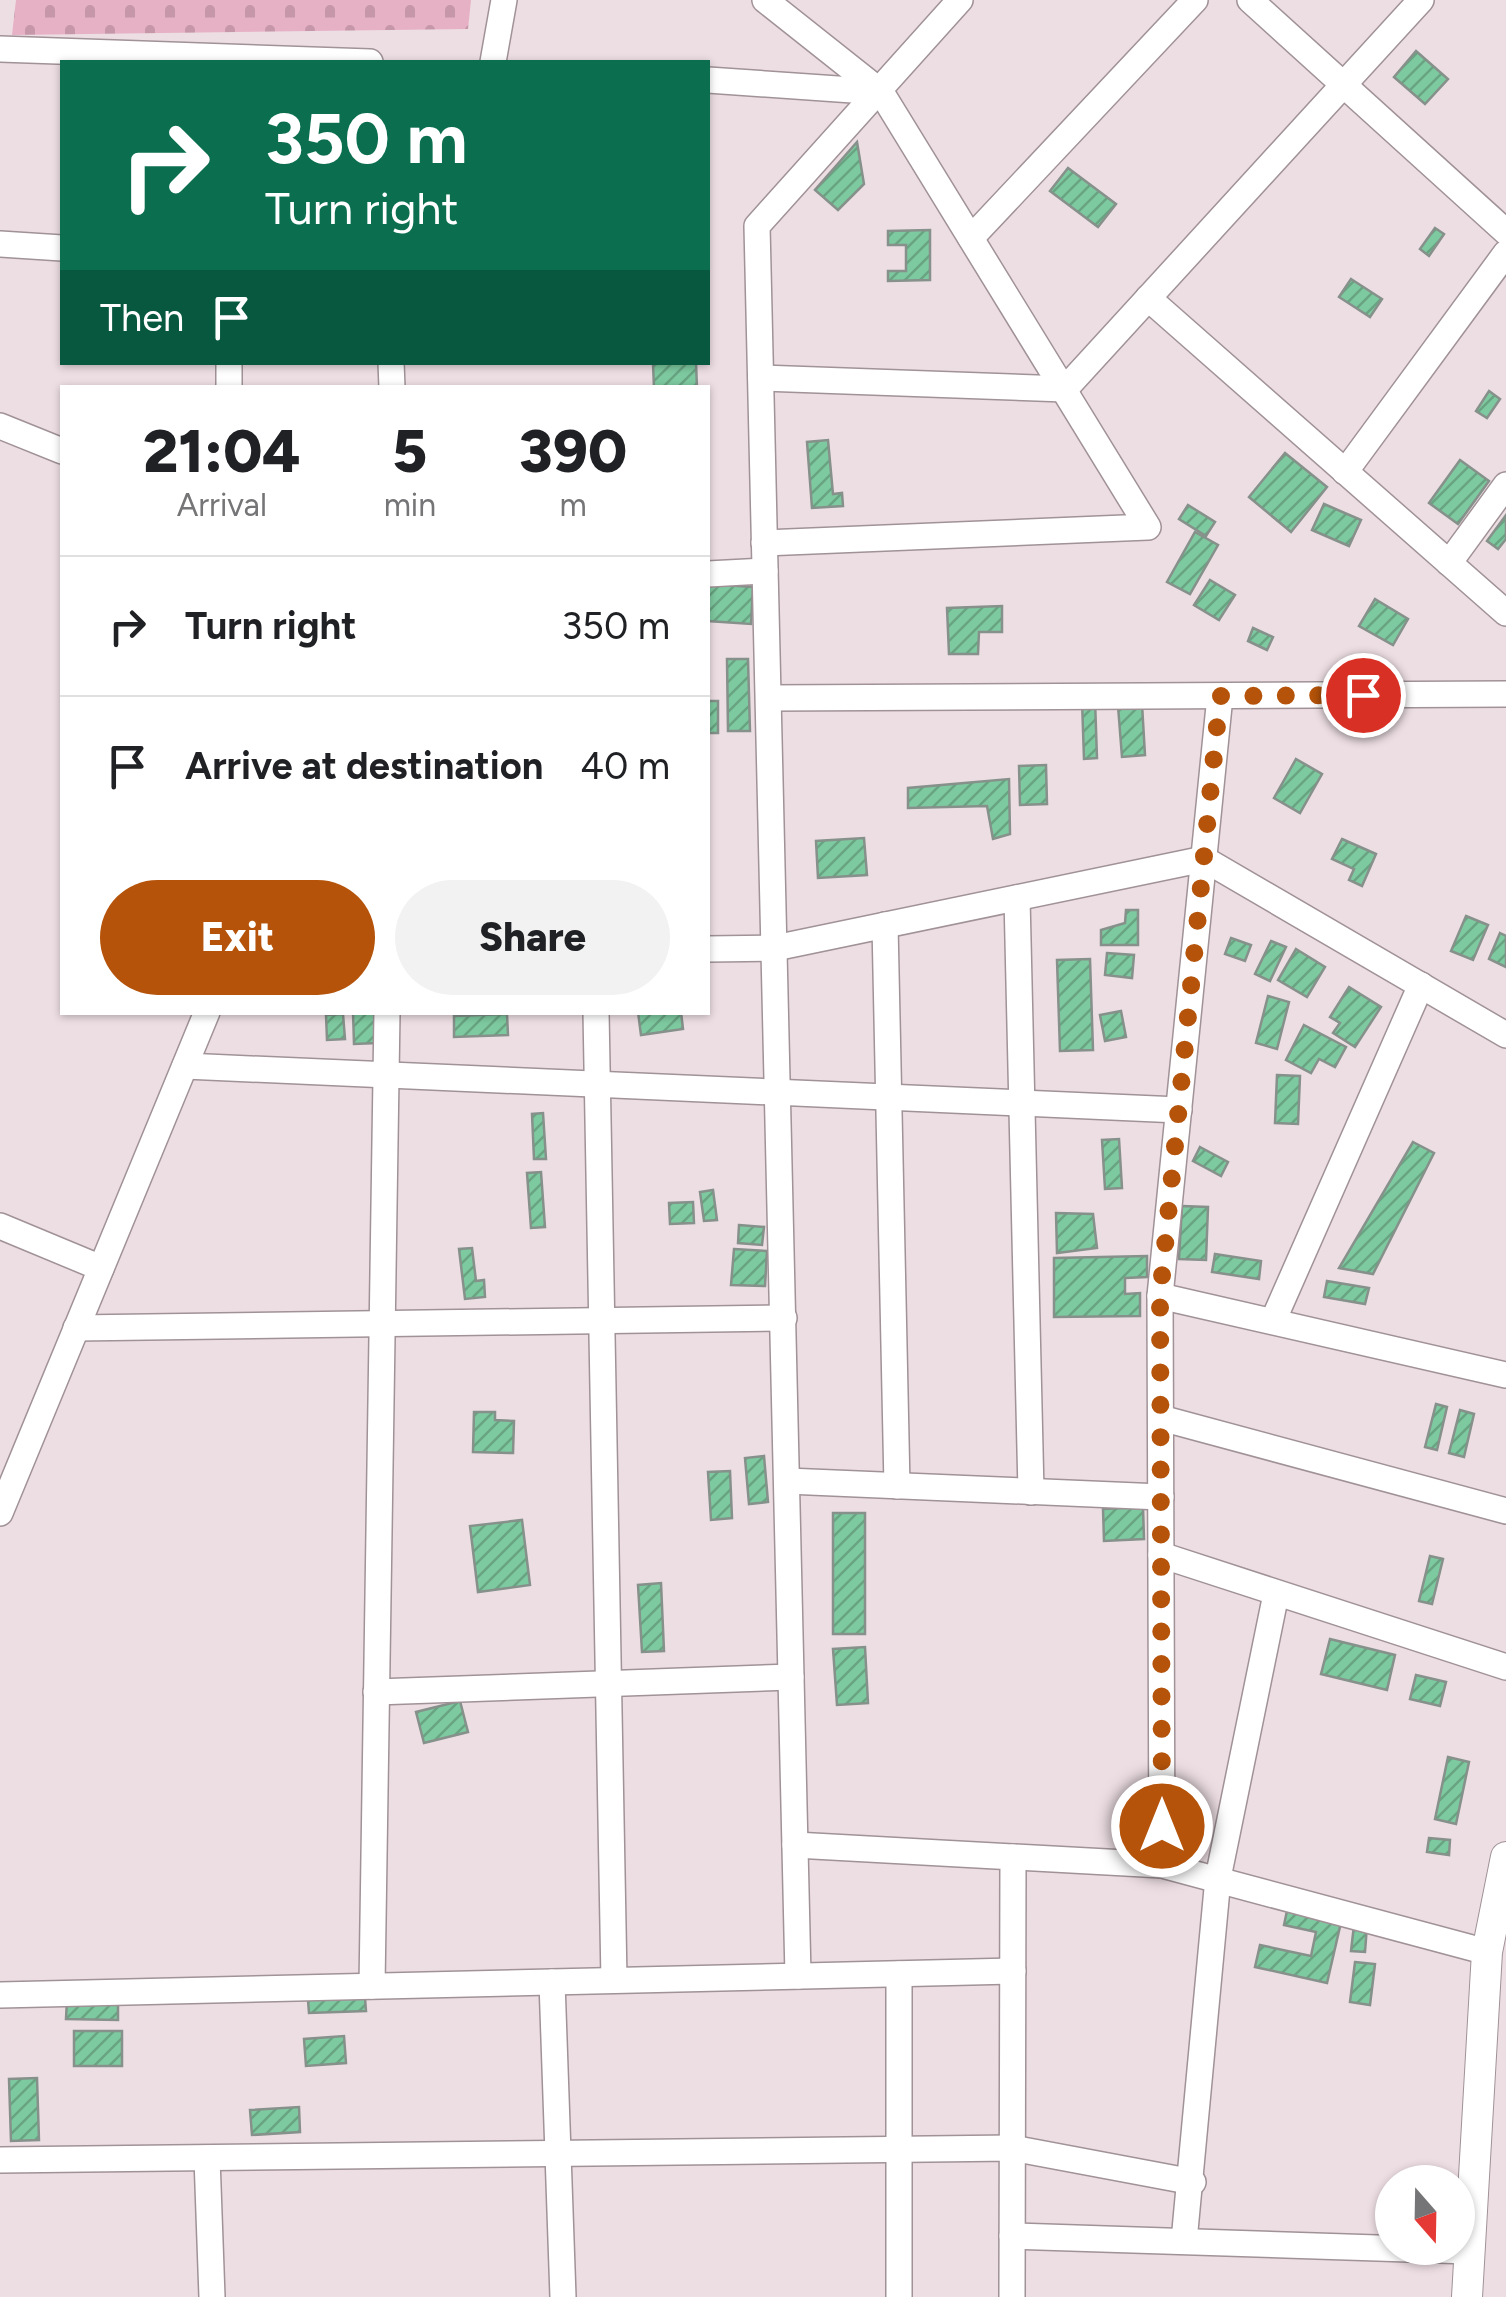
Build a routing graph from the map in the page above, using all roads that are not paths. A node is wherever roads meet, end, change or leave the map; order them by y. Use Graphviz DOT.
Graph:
graph roads {
  1 [pos="504,0"];
  2 [pos="765,0"];
  3 [pos="960,0"];
  4 [pos="1195,0"];
  5 [pos="1250,0"];
  6 [pos="1421,0"];
  7 [pos="0,50"];
  8 [pos="229,60"];
  9 [pos="494,60"];
  10 [pos="710,80"];
  11 [pos="1344,84"];
  12 [pos="882,92"];
  13 [pos="1506,232"];
  14 [pos="971,238"];
  15 [pos="0,244"];
  16 [pos="60,248"];
  17 [pos="1506,253"];
  18 [pos="1148,298"];
  19 [pos="760,378"];
  20 [pos="1065,389"];
  21 [pos="0,426"];
  22 [pos="60,450"];
  23 [pos="1344,472"];
  24 [pos="1506,485"];
  25 [pos="764,543"];
  26 [pos="1449,563"];
  27 [pos="766,571"];
  28 [pos="710,574"];
  29 [pos="1506,613"];
  30 [pos="1506,694"];
  31 [pos="1220,696"];
  32 [pos="770,698"];
  33 [pos="1204,859"];
  34 [pos="1018,898"];
  35 [pos="885,925"];
  36 [pos="775,948"];
  37 [pos="710,949"];
  38 [pos="1421,985"];
  39 [pos="206,1015"];
  40 [pos="387,1015"];
  41 [pos="596,1015"];
  42 [pos="1506,1035"];
  43 [pos="185,1066"];
  44 [pos="386,1075"];
  45 [pos="596,1084"];
  46 [pos="779,1092"];
  47 [pos="890,1098"];
  48 [pos="1022,1104"];
  49 [pos="1179,1110"];
  50 [pos="0,1226"];
  51 [pos="101,1268"];
  52 [pos="1160,1296"];
  53 [pos="784,1318"];
  54 [pos="602,1320"];
  55 [pos="1272,1321"];
  56 [pos="382,1324"];
  57 [pos="76,1328"];
  58 [pos="1506,1375"];
  59 [pos="1161,1418"];
  60 [pos="787,1481"];
  61 [pos="897,1486"];
  62 [pos="1031,1492"];
  63 [pos="1161,1497"];
  64 [pos="1506,1511"];
  65 [pos="0,1513"];
  66 [pos="1162,1555"];
  67 [pos="1276,1594"];
  68 [pos="1506,1667"];
  69 [pos="791,1677"];
  70 [pos="609,1684"];
  71 [pos="376,1692"];
  72 [pos="795,1845"];
  73 [pos="1506,1857"];
  74 [pos="1013,1858"];
  75 [pos="1162,1865"];
  76 [pos="1218,1878"];
  77 [pos="1487,1952"];
  78 [pos="1013,1972"];
  79 [pos="899,1974"];
  80 [pos="798,1976"];
  81 [pos="614,1980"];
  82 [pos="552,1982"];
  83 [pos="372,1986"];
  84 [pos="0,1994"];
  85 [pos="1012,2148"];
  86 [pos="900,2149"];
  87 [pos="558,2153"];
  88 [pos="207,2158"];
  89 [pos="0,2160"];
  90 [pos="1474,2165"];
  91 [pos="1193,2182"];
  92 [pos="1012,2236"];
  93 [pos="1184,2241"];
  94 [pos="1375,2248"];
  95 [pos="1468,2265"];
  96 [pos="212,2297"];
  97 [pos="563,2297"];
  98 [pos="899,2297"];
  99 [pos="1012,2297"];
  100 [pos="1466,2297"];
  1 -- 9 [label="street"];
  2 -- 12 [label="street"];
  3 -- 12 [label="street"];
  4 -- 14 [label="street"];
  5 -- 11 [label="street"];
  6 -- 11 [label="street"];
  7 -- 8 [label="street"];
  10 -- 12 [label="street"];
  11 -- 13 [label="street"];
  11 -- 18 [label="street"];
  12 -- 14 [label="street"];
  12 -- 19 [label="street"];
  14 -- 20 [label="street"];
  15 -- 16 [label="street"];
  17 -- 23 [label="street"];
  18 -- 20 [label="street"];
  18 -- 23 [label="street"];
  19 -- 20 [label="street"];
  19 -- 25 [label="street"];
  20 -- 25 [label="street"];
  21 -- 22 [label="street"];
  23 -- 26 [label="street"];
  24 -- 26 [label="street"];
  25 -- 27 [label="street"];
  26 -- 29 [label="street"];
  27 -- 28 [label="street"];
  27 -- 32 [label="street"];
  30 -- 31 [label="street"];
  31 -- 32 [label="street"];
  31 -- 33 [label="street"];
  32 -- 36 [label="street"];
  33 -- 34 [label="street"];
  33 -- 38 [label="street"];
  33 -- 49 [label="street"];
  34 -- 35 [label="street"];
  34 -- 48 [label="street"];
  35 -- 36 [label="street"];
  35 -- 47 [label="street"];
  36 -- 37 [label="street"];
  36 -- 46 [label="street"];
  38 -- 42 [label="street"];
  38 -- 55 [label="street"];
  39 -- 43 [label="street"];
  40 -- 44 [label="street"];
  41 -- 45 [label="street"];
  43 -- 44 [label="street"];
  43 -- 51 [label="street"];
  44 -- 45 [label="street"];
  44 -- 56 [label="street"];
  45 -- 46 [label="street"];
  45 -- 54 [label="street"];
  46 -- 47 [label="street"];
  46 -- 53 [label="street"];
  47 -- 48 [label="street"];
  47 -- 61 [label="street"];
  48 -- 49 [label="street"];
  48 -- 62 [label="street"];
  49 -- 52 [label="street"];
  50 -- 51 [label="street"];
  51 -- 57 [label="street"];
  52 -- 55 [label="street"];
  52 -- 59 [label="street"];
  53 -- 54 [label="street"];
  53 -- 60 [label="street"];
  54 -- 56 [label="street"];
  54 -- 70 [label="street"];
  55 -- 58 [label="street"];
  56 -- 57 [label="street"];
  56 -- 71 [label="street"];
  57 -- 65 [label="street"];
  59 -- 63 [label="street"];
  59 -- 64 [label="street"];
  60 -- 61 [label="street"];
  60 -- 69 [label="street"];
  61 -- 62 [label="street"];
  62 -- 63 [label="street"];
  63 -- 66 [label="street"];
  66 -- 67 [label="street"];
  66 -- 75 [label="street"];
  67 -- 68 [label="street"];
  67 -- 76 [label="street"];
  69 -- 70 [label="street"];
  69 -- 72 [label="street"];
  70 -- 71 [label="street"];
  70 -- 81 [label="street"];
  71 -- 83 [label="street"];
  72 -- 74 [label="street"];
  72 -- 80 [label="street"];
  73 -- 77 [label="street"];
  74 -- 75 [label="street"];
  74 -- 78 [label="street"];
  75 -- 76 [label="street"];
  76 -- 77 [label="street"];
  76 -- 91 [label="street"];
  77 -- 90 [label="street"];
  78 -- 79 [label="street"];
  78 -- 85 [label="street"];
  79 -- 80 [label="street"];
  79 -- 86 [label="street"];
  80 -- 81 [label="street"];
  81 -- 82 [label="street"];
  82 -- 83 [label="street"];
  82 -- 87 [label="street"];
  83 -- 84 [label="street"];
  85 -- 86 [label="street"];
  85 -- 91 [label="street"];
  85 -- 92 [label="street"];
  86 -- 87 [label="street"];
  86 -- 98 [label="street"];
  87 -- 88 [label="street"];
  87 -- 97 [label="street"];
  88 -- 89 [label="street"];
  88 -- 96 [label="street"];
  91 -- 93 [label="street"];
  92 -- 93 [label="street"];
  92 -- 99 [label="street"];
  93 -- 94 [label="street"];
  95 -- 100 [label="street"];
}
